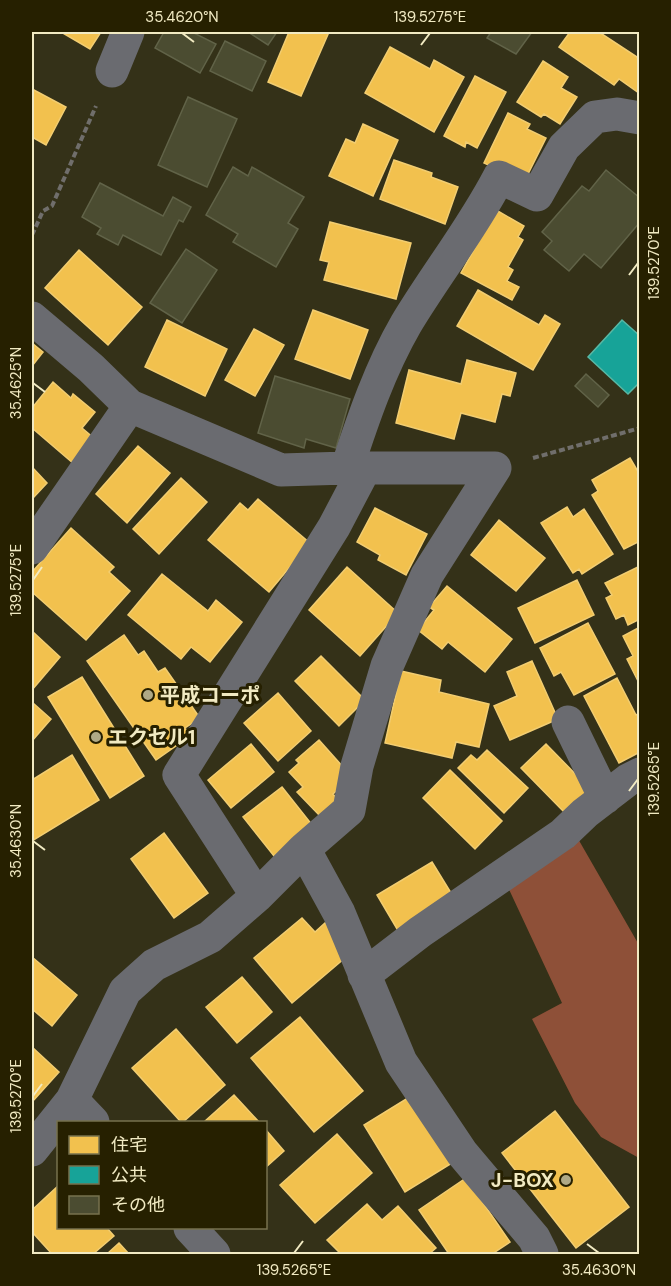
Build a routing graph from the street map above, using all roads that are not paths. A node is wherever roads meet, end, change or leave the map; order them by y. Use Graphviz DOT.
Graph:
graph roads {
  1 [pos="129,32"];
  2 [pos="112,71"];
  3 [pos="639,118"];
  4 [pos="32,318"];
  5 [pos="129,406"];
  6 [pos="356,468"];
  7 [pos="32,548"];
  8 [pos="568,722"];
  9 [pos="639,774"];
  10 [pos="605,798"];
  11 [pos="304,849"];
  12 [pos="257,896"];
  13 [pos="364,975"];
  14 [pos="82,1111"];
  15 [pos="69,1121"];
  16 [pos="57,1130"];
  17 [pos="32,1150"];
  18 [pos="192,1229"];
  19 [pos="214,1254"];
  20 [pos="542,1254"];
  1 -- 2 [label="street"];
  3 -- 6 [label="street"];
  4 -- 5 [label="street"];
  5 -- 6 [label="street"];
  5 -- 7 [label="street"];
  6 -- 11 [label="street"];
  6 -- 12 [label="street"];
  8 -- 10 [label="street"];
  9 -- 10 [label="street"];
  10 -- 13 [label="street"];
  11 -- 12 [label="street"];
  11 -- 13 [label="street"];
  12 -- 14 [label="street"];
  13 -- 20 [label="street"];
  14 -- 15 [label="street"];
  16 -- 17 [label="street"];
  18 -- 19 [label="street"];
}
